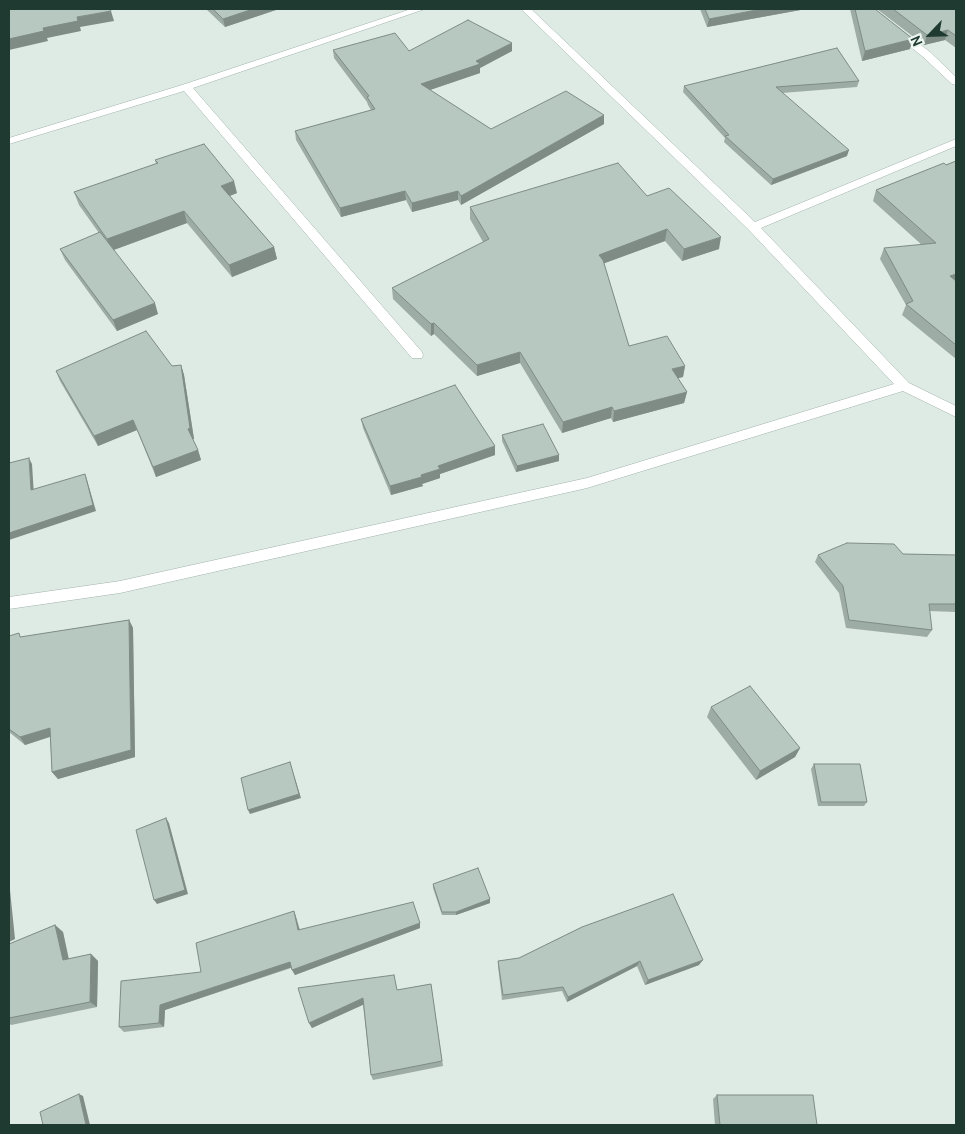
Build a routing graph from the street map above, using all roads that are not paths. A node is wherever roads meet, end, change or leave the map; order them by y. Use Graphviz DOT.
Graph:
graph roads {
  1 [pos="420,9"];
  2 [pos="526,9"];
  3 [pos="868,9"];
  4 [pos="956,82"];
  5 [pos="186,87"];
  6 [pos="9,142"];
  7 [pos="956,142"];
  8 [pos="753,227"];
  9 [pos="417,355"];
  10 [pos="904,386"];
  11 [pos="956,412"];
  12 [pos="9,603"];
  1 -- 5 [label="street"];
  2 -- 8 [label="street"];
  3 -- 4 [label="street"];
  5 -- 6 [label="street"];
  5 -- 9 [label="street"];
  7 -- 8 [label="street"];
  8 -- 10 [label="street"];
  10 -- 11 [label="street"];
  10 -- 12 [label="street"];
}
